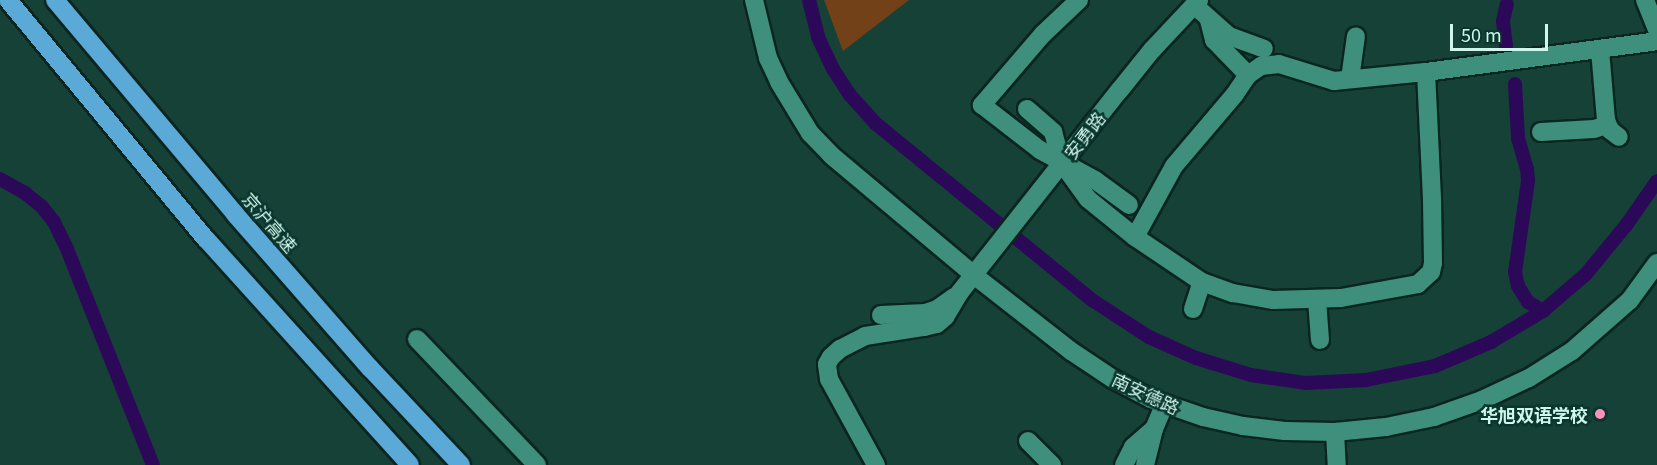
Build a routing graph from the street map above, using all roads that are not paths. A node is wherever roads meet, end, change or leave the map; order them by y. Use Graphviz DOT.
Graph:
graph roads {
  1 [pos="8,0"];
  2 [pos="754,0"];
  3 [pos="1079,0"];
  4 [pos="1645,0"];
  5 [pos="56,1"];
  6 [pos="1196,2"];
  7 [pos="1209,20"];
  8 [pos="1657,29"];
  9 [pos="1356,36"];
  10 [pos="1657,41"];
  11 [pos="1264,49"];
  12 [pos="1600,50"];
  13 [pos="1426,72"];
  14 [pos="1248,75"];
  15 [pos="1350,78"];
  16 [pos="1027,109"];
  17 [pos="1541,132"];
  18 [pos="1062,163"];
  19 [pos="1129,205"];
  20 [pos="1135,237"];
  21 [pos="1657,263"];
  22 [pos="975,276"];
  23 [pos="1202,282"];
  24 [pos="960,292"];
  25 [pos="1317,300"];
  26 [pos="1193,309"];
  27 [pos="881,315"];
  28 [pos="417,339"];
  29 [pos="1320,340"];
  30 [pos="1164,405"];
  31 [pos="1154,429"];
  32 [pos="1335,432"];
  33 [pos="1028,441"];
  34 [pos="410,465"];
  35 [pos="461,465"];
  36 [pos="537,465"];
  37 [pos="876,465"];
  38 [pos="1052,465"];
  39 [pos="1124,465"];
  40 [pos="1145,465"];
  41 [pos="1337,465"];
  1 -- 34 [label="highway"];
  2 -- 22 [label="street, 南安德路"];
  3 -- 18 [label="street"];
  4 -- 8 [label="street"];
  5 -- 35 [label="highway, 京沪高速"];
  6 -- 7 [label="street"];
  6 -- 18 [label="street, 安勇路"];
  7 -- 11 [label="street"];
  7 -- 14 [label="street"];
  9 -- 15 [label="street"];
  10 -- 12 [label="street"];
  12 -- 13 [label="street"];
  12 -- 17 [label="street"];
  13 -- 15 [label="street"];
  13 -- 25 [label="street"];
  14 -- 15 [label="street"];
  14 -- 20 [label="street"];
  16 -- 18 [label="street"];
  18 -- 19 [label="street"];
  18 -- 20 [label="street"];
  18 -- 22 [label="street, 安勇路"];
  20 -- 23 [label="street"];
  21 -- 32 [label="street, 南安德路"];
  22 -- 24 [label="street, 安勇路"];
  22 -- 30 [label="street, 南安德路"];
  23 -- 25 [label="street"];
  23 -- 26 [label="street"];
  24 -- 27 [label="street"];
  24 -- 37 [label="street"];
  25 -- 29 [label="street"];
  28 -- 36 [label="street"];
  30 -- 31 [label="street"];
  30 -- 32 [label="street, 南安德路"];
  31 -- 39 [label="street"];
  31 -- 40 [label="street"];
  32 -- 41 [label="street"];
  33 -- 38 [label="street"];
}
